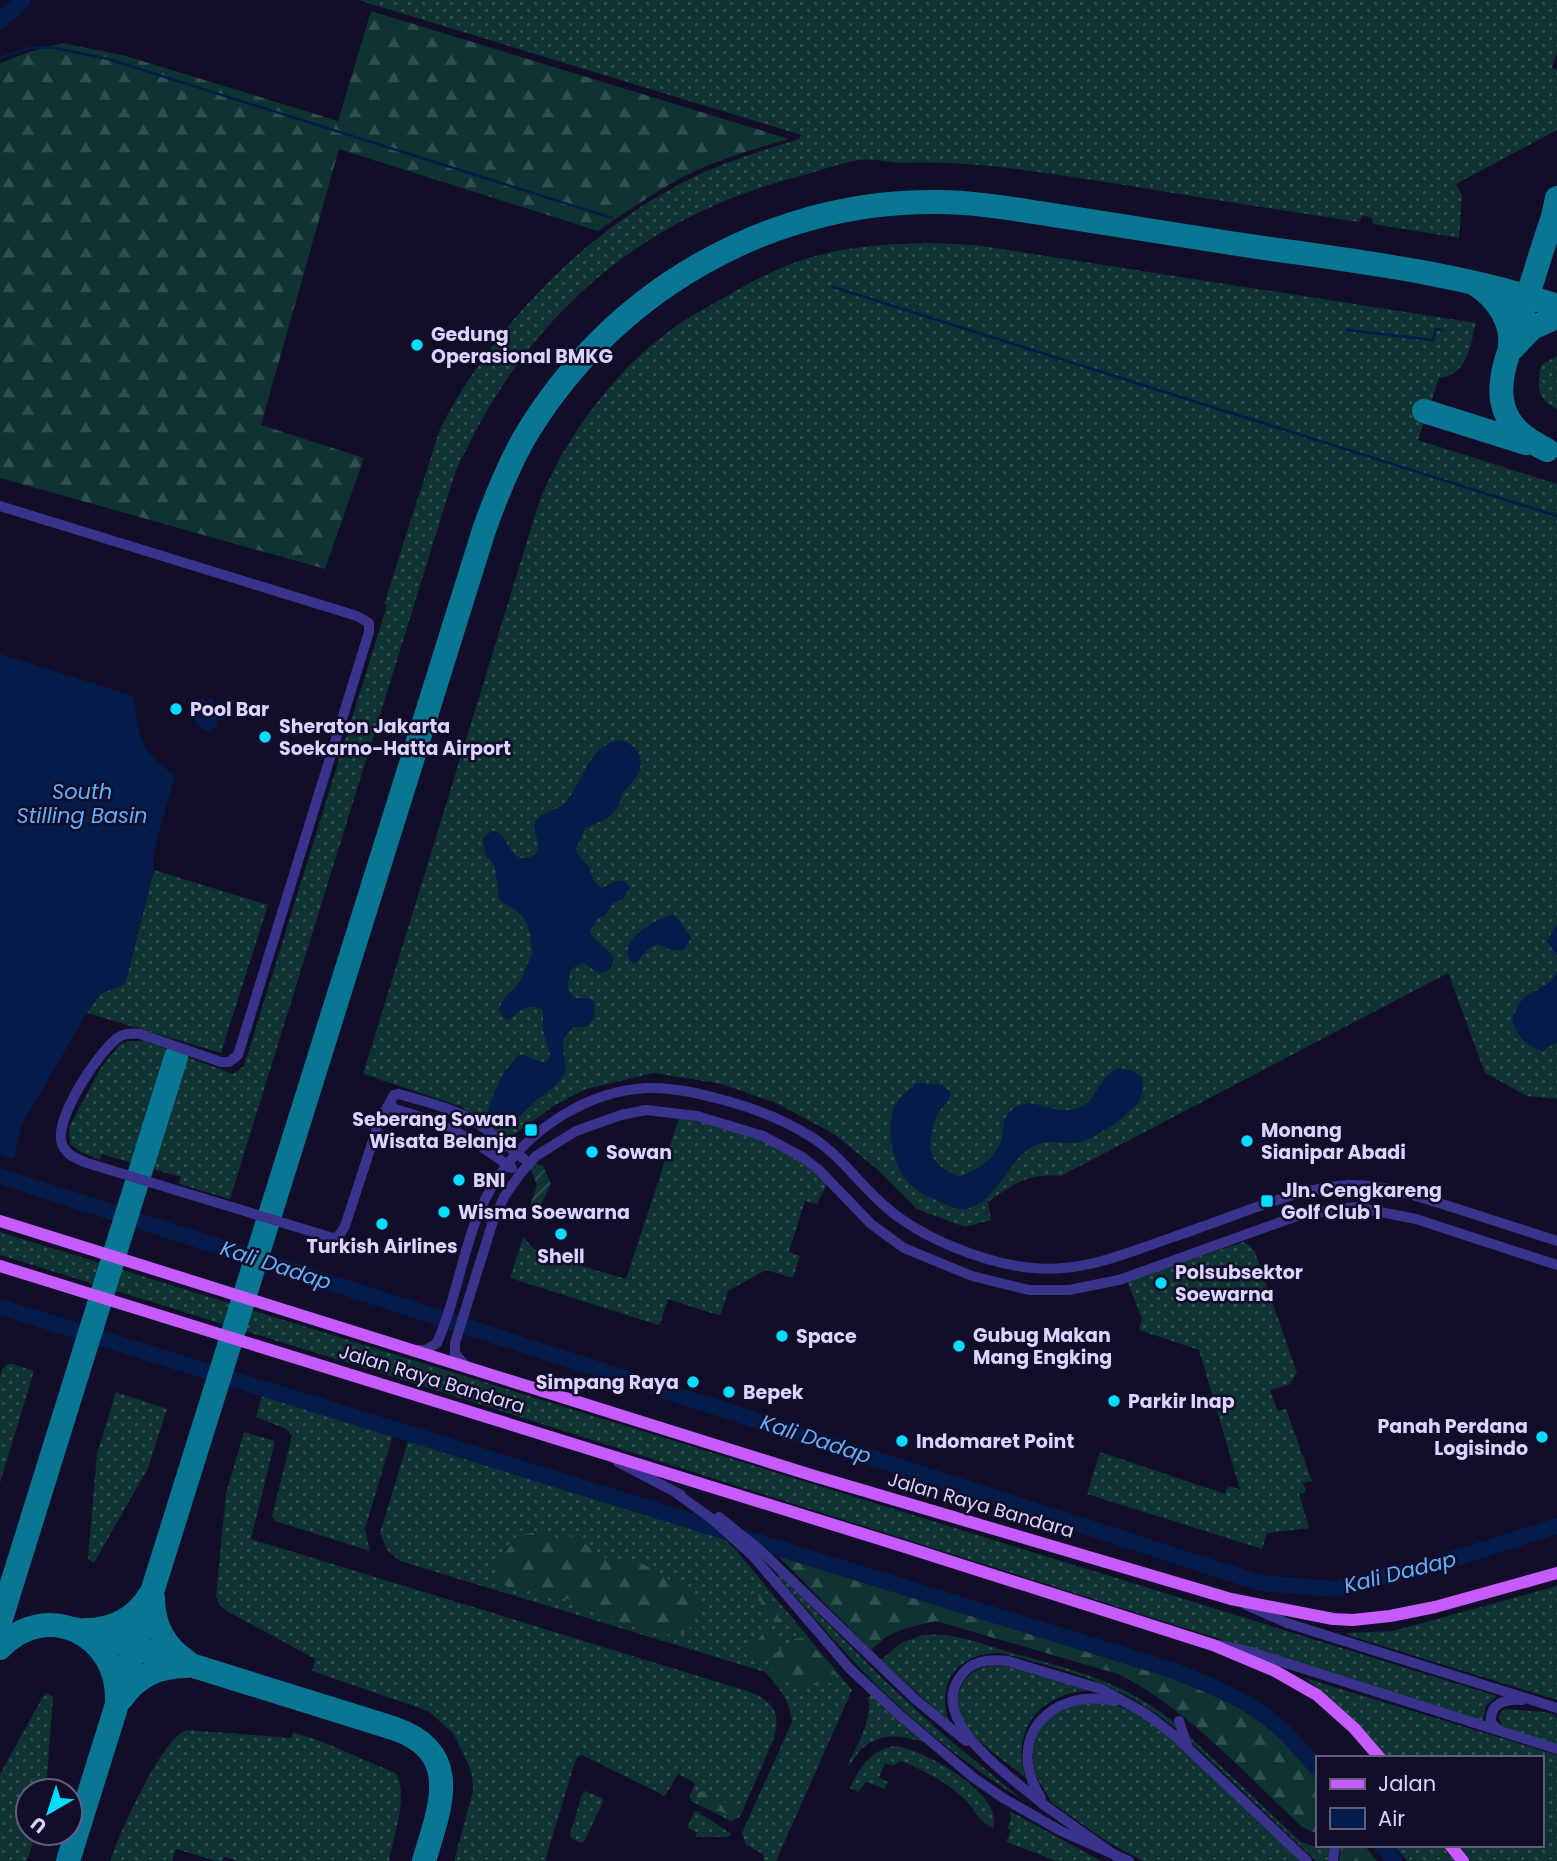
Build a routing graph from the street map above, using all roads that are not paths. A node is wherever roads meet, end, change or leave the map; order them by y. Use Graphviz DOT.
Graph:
graph roads {
  1 [pos="0,506"];
  2 [pos="390,1104"];
  3 [pos="516,1153"];
  4 [pos="529,1163"];
  5 [pos="508,1165"];
  6 [pos="520,1174"];
  7 [pos="1357,1186"];
  8 [pos="1422,1198"];
  9 [pos="1355,1207"];
  10 [pos="1250,1210"];
  11 [pos="1416,1219"];
  12 [pos="0,1221"];
  13 [pos="1257,1231"];
  14 [pos="1557,1241"];
  15 [pos="1557,1265"];
  16 [pos="0,1266"];
  17 [pos="417,1350"];
  18 [pos="466,1366"];
  19 [pos="589,1448"];
  20 [pos="676,1493"];
  21 [pos="1557,1573"];
  22 [pos="778,1576"];
  23 [pos="1231,1599"];
  24 [pos="1213,1645"];
  25 [pos="1129,1704"];
  26 [pos="1551,1706"];
  27 [pos="1179,1721"];
  28 [pos="1506,1734"];
  29 [pos="1188,1748"];
  30 [pos="1557,1749"];
  31 [pos="1377,1756"];
  32 [pos="991,1759"];
  33 [pos="1452,1847"];
  34 [pos="1099,1848"];
  35 [pos="1126,1861"];
  36 [pos="1306,1861"];
  37 [pos="1463,1861"];
  1 -- 2 [label="street"];
  2 -- 3 [label="street"];
  2 -- 5 [label="street"];
  3 -- 4 [label="street"];
  3 -- 5 [label="street"];
  3 -- 10 [label="street"];
  4 -- 6 [label="street"];
  4 -- 13 [label="street"];
  5 -- 6 [label="street"];
  5 -- 17 [label="street"];
  6 -- 18 [label="street"];
  7 -- 8 [label="street"];
  7 -- 9 [label="street"];
  7 -- 10 [label="street"];
  8 -- 11 [label="street"];
  8 -- 14 [label="street"];
  9 -- 11 [label="street"];
  9 -- 13 [label="street"];
  10 -- 13 [label="street"];
  11 -- 15 [label="street"];
  12 -- 17 [label="main road, Jalan Raya Bandara"];
  16 -- 19 [label="main road, Jalan Raya Bandara"];
  17 -- 18 [label="main road, Jalan Raya Bandara"];
  18 -- 23 [label="main road, Jalan Raya Bandara"];
  19 -- 20 [label="street"];
  19 -- 24 [label="main road, Jalan Raya Bandara"];
  20 -- 22 [label="street"];
  20 -- 22 [label="street"];
  21 -- 23 [label="main road, Jalan Raya Bandara"];
  22 -- 32 [label="street"];
  22 -- 34 [label="street"];
  23 -- 26 [label="street, Jalan Raya Bandara"];
  24 -- 28 [label="street, Jalan Raya Bandara"];
  24 -- 31 [label="main road, Jalan Raya Bandara"];
  25 -- 29 [label="street"];
  25 -- 32 [label="street"];
  25 -- 34 [label="street"];
  26 -- 28 [label="street"];
  27 -- 29 [label="street"];
  28 -- 30 [label="street, Jalan Raya Bandara"];
  29 -- 36 [label="street"];
  32 -- 35 [label="street, bridge"];
  33 -- 37 [label="main road"];
  34 -- 35 [label="street"];
}
